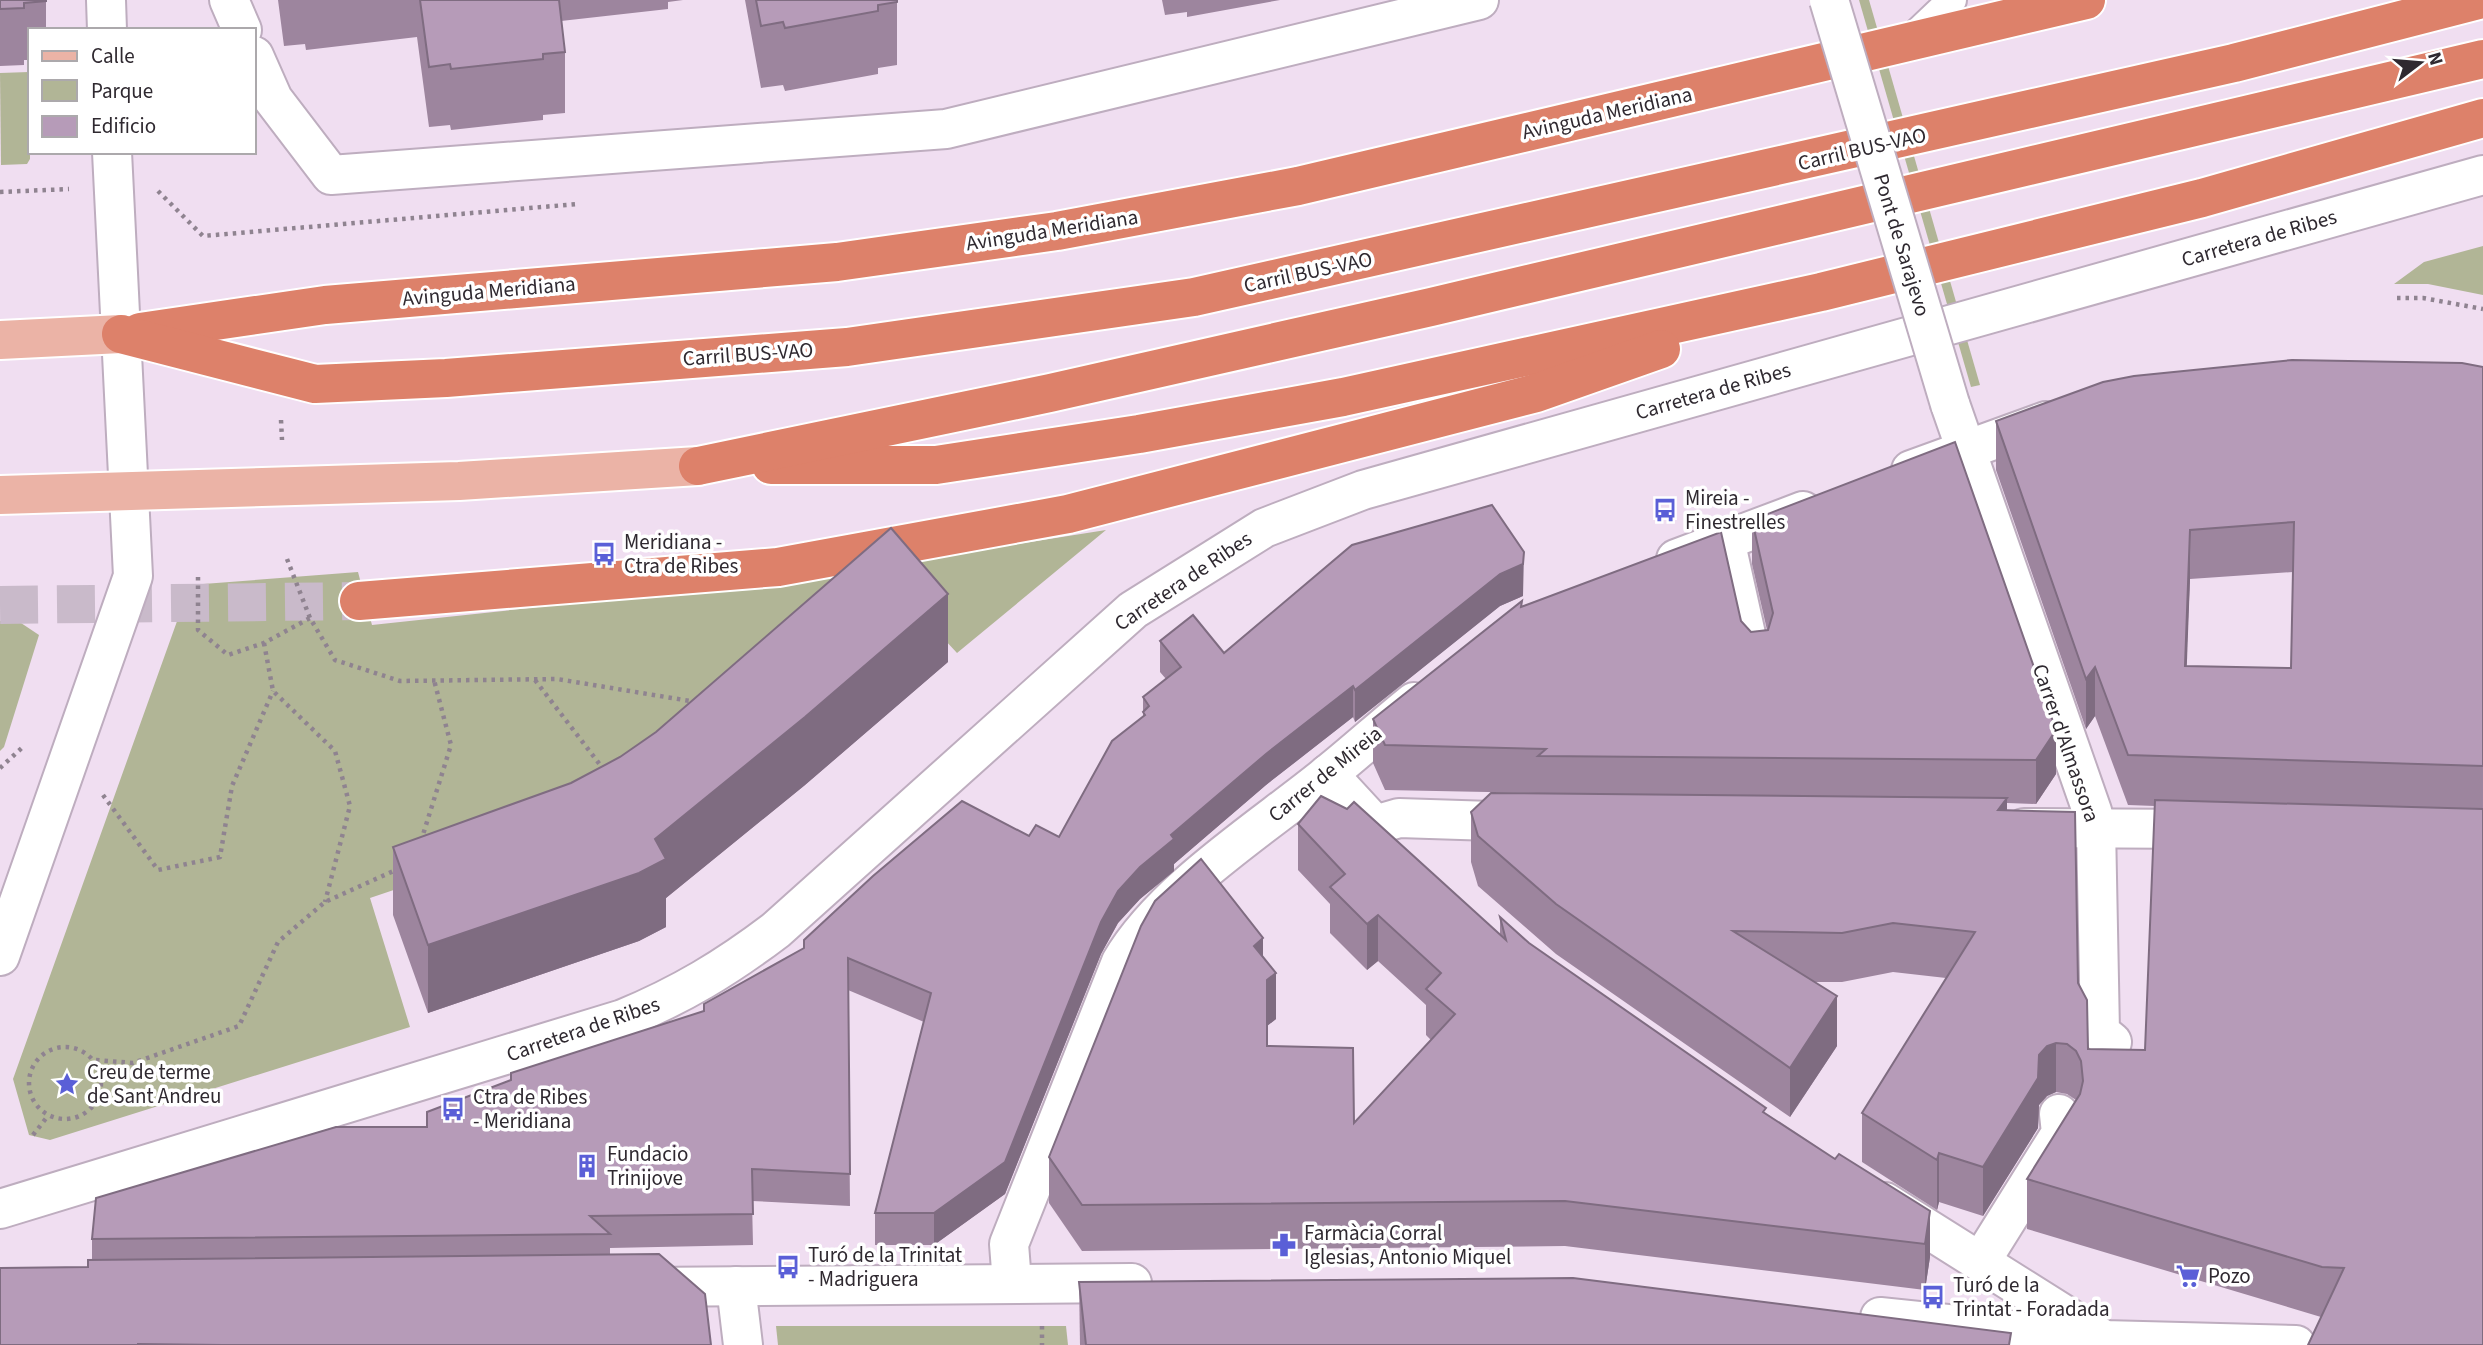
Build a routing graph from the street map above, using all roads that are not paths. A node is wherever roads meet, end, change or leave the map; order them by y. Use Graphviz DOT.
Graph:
graph roads {
  1 [pos="106,0"];
  2 [pos="229,0"];
  3 [pos="1479,0"];
  4 [pos="1829,0"];
  5 [pos="1952,0"];
  6 [pos="2086,0"];
  7 [pos="2478,0"];
  8 [pos="107,28"];
  9 [pos="241,28"];
  10 [pos="1908,42"];
  11 [pos="2483,59"];
  12 [pos="256,60"];
  13 [pos="2483,118"];
  14 [pos="112,154"];
  15 [pos="2483,175"];
  16 [pos="1821,292"];
  17 [pos="121,334"];
  18 [pos="0,340"];
  19 [pos="2082,409"];
  20 [pos="1964,450"];
  21 [pos="698,466"];
  22 [pos="1877,483"];
  23 [pos="129,492"];
  24 [pos="0,495"];
  25 [pos="1841,497"];
  26 [pos="1730,538"];
  27 [pos="1642,572"];
  28 [pos="359,601"];
  29 [pos="1757,661"];
  30 [pos="1437,684"];
  31 [pos="1328,774"];
  32 [pos="1560,823"];
  33 [pos="1375,825"];
  34 [pos="2095,826"];
  35 [pos="1990,828"];
  36 [pos="2234,830"];
  37 [pos="1406,853"];
  38 [pos="0,956"];
  39 [pos="2106,1037"];
  40 [pos="2064,1123"];
  41 [pos="1856,1184"];
  42 [pos="0,1209"];
  43 [pos="1981,1261"];
  44 [pos="1013,1283"];
  45 [pos="1168,1283"];
  46 [pos="736,1286"];
  47 [pos="611,1287"];
  48 [pos="1842,1312"];
  49 [pos="2106,1343"];
  50 [pos="743,1345"];
  51 [pos="2296,1345"];
  1 -- 8 [label="street"];
  2 -- 9 [label="street"];
  3 -- 12 [label="street"];
  4 -- 20 [label="street, Pont de Sarajevo, bridge"];
  5 -- 10 [label="lane"];
  6 -- 10 [label="highway, Avinguda Meridiana"];
  7 -- 17 [label="highway, Carril BUS-VAO"];
  10 -- 17 [label="highway, Avinguda Meridiana"];
  11 -- 21 [label="highway"];
  13 -- 16 [label="highway"];
  14 -- 17 [label="street"];
  15 -- 42 [label="street, Carretera de Ribes"];
  16 -- 21 [label="highway"];
  16 -- 28 [label="highway"];
  17 -- 18 [label="main road, Avinguda Meridiana"];
  17 -- 23 [label="street"];
  19 -- 20 [label="street"];
  20 -- 22 [label="street"];
  20 -- 34 [label="street, Carrer d'Almassora"];
  21 -- 23 [label="main road"];
  23 -- 24 [label="main road"];
  23 -- 38 [label="street"];
  25 -- 26 [label="street"];
  26 -- 27 [label="street"];
  26 -- 29 [label="lane"];
  30 -- 31 [label="street, Carrer de Mireia"];
  31 -- 33 [label="street"];
  31 -- 44 [label="street, Carrer de Mireia"];
  32 -- 33 [label="street"];
  33 -- 37 [label="street"];
  34 -- 35 [label="street"];
  34 -- 36 [label="street"];
  34 -- 39 [label="street, Carrer d'Almassora"];
  40 -- 43 [label="street"];
  41 -- 43 [label="street"];
  43 -- 49 [label="street"];
  44 -- 45 [label="street"];
  44 -- 46 [label="street"];
  46 -- 47 [label="street"];
  46 -- 50 [label="street"];
  48 -- 49 [label="street"];
  49 -- 51 [label="street"];
}
